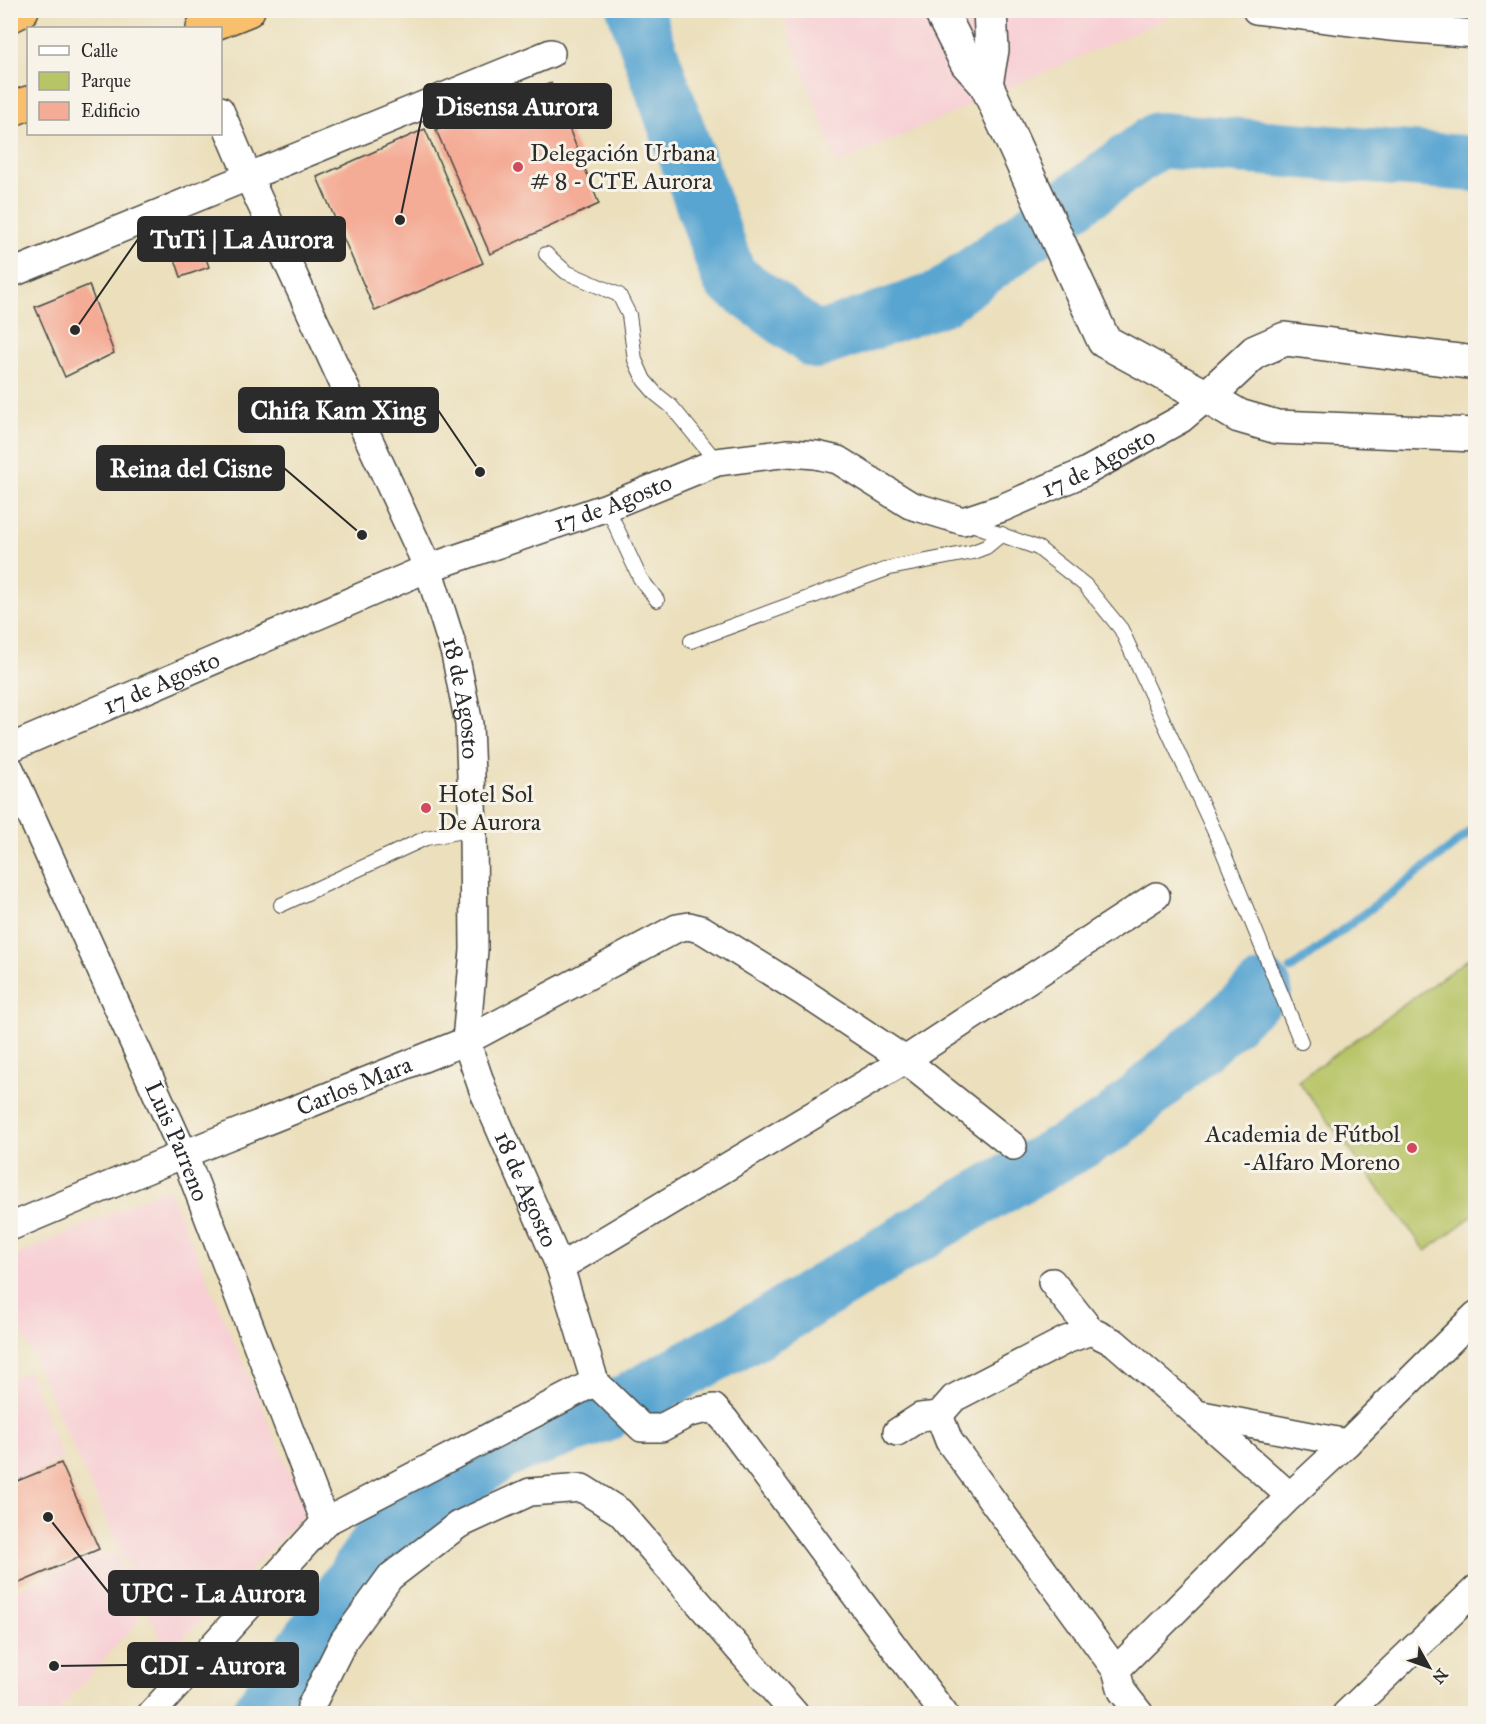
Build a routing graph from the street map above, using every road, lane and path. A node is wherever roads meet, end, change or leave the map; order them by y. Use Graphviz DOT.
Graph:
graph roads {
  1 [pos="22,10"];
  2 [pos="248,10"];
  3 [pos="940,10"];
  4 [pos="990,10"];
  5 [pos="1256,10"];
  6 [pos="10,16"];
  7 [pos="206,27"];
  8 [pos="1476,34"];
  9 [pos="551,53"];
  10 [pos="987,88"];
  11 [pos="27,103"];
  12 [pos="10,110"];
  13 [pos="222,115"];
  14 [pos="248,176"];
  15 [pos="546,254"];
  16 [pos="10,274"];
  17 [pos="1476,363"];
  18 [pos="1207,397"];
  19 [pos="1476,435"];
  20 [pos="717,462"];
  21 [pos="607,507"];
  22 [pos="963,521"];
  23 [pos="1002,534"];
  24 [pos="428,568"];
  25 [pos="657,600"];
  26 [pos="692,640"];
  27 [pos="10,748"];
  28 [pos="10,769"];
  29 [pos="473,829"];
  30 [pos="1156,896"];
  31 [pos="281,904"];
  32 [pos="466,1041"];
  33 [pos="1301,1041"];
  34 [pos="905,1060"];
  35 [pos="1013,1146"];
  36 [pos="184,1154"];
  37 [pos="10,1227"];
  38 [pos="560,1267"];
  39 [pos="1052,1282"];
  40 [pos="1476,1315"];
  41 [pos="1091,1331"];
  42 [pos="595,1382"];
  43 [pos="1197,1414"];
  44 [pos="939,1415"];
  45 [pos="897,1432"];
  46 [pos="1347,1443"];
  47 [pos="1290,1496"];
  48 [pos="325,1522"];
  49 [pos="1476,1589"];
  50 [pos="1116,1670"];
  51 [pos="151,1713"];
  52 [pos="310,1713"];
  53 [pos="795,1713"];
  54 [pos="944,1713"];
  55 [pos="1140,1713"];
  56 [pos="1346,1713"];
  1 -- 6 [label="highway"];
  2 -- 7 [label="highway"];
  3 -- 10 [label="street"];
  4 -- 10 [label="street"];
  5 -- 8 [label="street"];
  9 -- 14 [label="street"];
  10 -- 18 [label="street"];
  11 -- 12 [label="highway"];
  13 -- 14 [label="street, 18 de Agosto"];
  14 -- 16 [label="street"];
  14 -- 24 [label="street, 18 de Agosto"];
  15 -- 20 [label="lane"];
  17 -- 18 [label="street"];
  18 -- 19 [label="street"];
  18 -- 22 [label="street, 17 de Agosto"];
  20 -- 21 [label="street, 17 de Agosto"];
  20 -- 22 [label="street, 17 de Agosto"];
  21 -- 24 [label="street, 17 de Agosto"];
  21 -- 25 [label="lane"];
  22 -- 23 [label="lane"];
  23 -- 26 [label="lane"];
  23 -- 33 [label="lane"];
  24 -- 27 [label="street, 17 de Agosto"];
  24 -- 29 [label="street, 18 de Agosto"];
  28 -- 36 [label="street, Luis Parreno"];
  29 -- 31 [label="lane"];
  29 -- 32 [label="street, 18 de Agosto"];
  30 -- 34 [label="street"];
  32 -- 34 [label="street, Carlos Mara"];
  32 -- 36 [label="street, Carlos Mara"];
  32 -- 38 [label="street, 18 de Agosto"];
  34 -- 35 [label="street"];
  34 -- 38 [label="street"];
  36 -- 37 [label="street, Carlos Mara"];
  36 -- 48 [label="street, Luis Parreno"];
  38 -- 42 [label="street, 18 de Agosto"];
  39 -- 41 [label="street"];
  40 -- 46 [label="street"];
  41 -- 43 [label="street"];
  41 -- 44 [label="street"];
  42 -- 48 [label="street"];
  42 -- 54 [label="street"];
  43 -- 46 [label="street"];
  43 -- 47 [label="street"];
  44 -- 45 [label="street"];
  44 -- 50 [label="street"];
  46 -- 47 [label="street"];
  47 -- 50 [label="street"];
  48 -- 51 [label="street"];
  49 -- 56 [label="street"];
  50 -- 55 [label="street"];
  52 -- 53 [label="street"];
}
